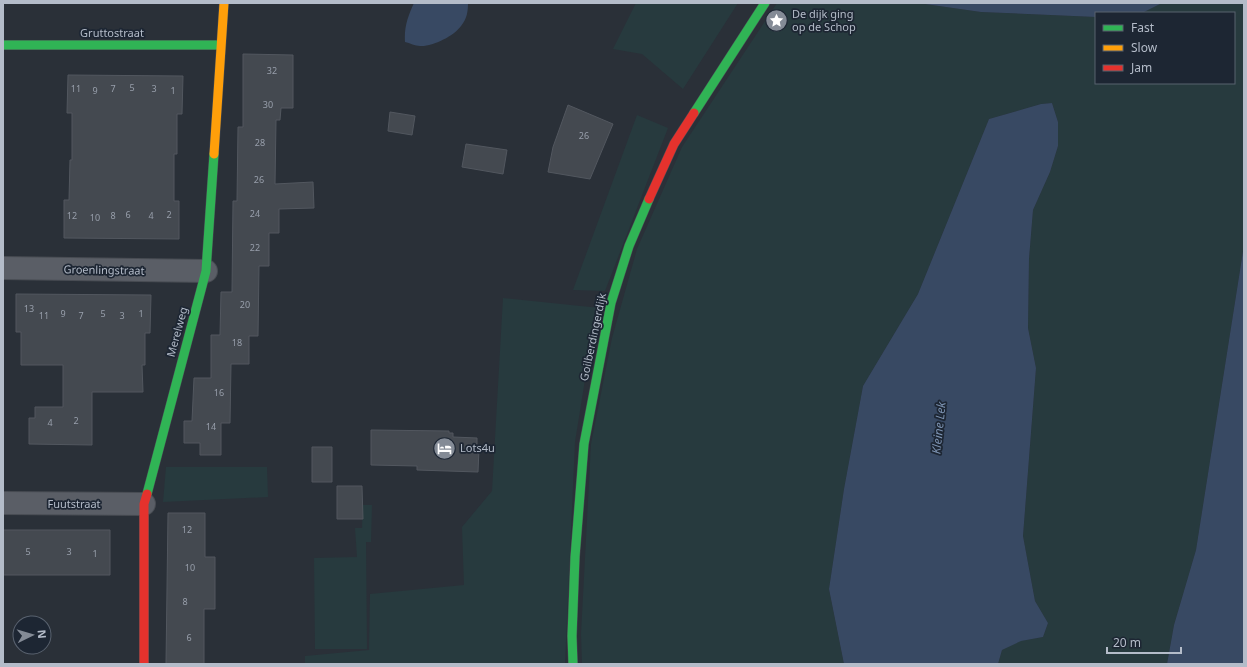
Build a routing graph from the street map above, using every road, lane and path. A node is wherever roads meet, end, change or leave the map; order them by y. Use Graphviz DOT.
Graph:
graph roads {
  1 [pos="224,3"];
  2 [pos="765,3"];
  3 [pos="3,45"];
  4 [pos="220,45"];
  5 [pos="3,268"];
  6 [pos="206,271"];
  7 [pos="3,503"];
  8 [pos="144,504"];
  9 [pos="144,664"];
  10 [pos="573,664"];
  1 -- 4 [label="street, Merelweg"];
  2 -- 10 [label="street, Goilberdingerdijk"];
  3 -- 4 [label="street, Gruttostraat"];
  4 -- 6 [label="street, Merelweg"];
  5 -- 6 [label="street, Groenlingstraat"];
  6 -- 8 [label="street, Merelweg"];
  7 -- 8 [label="street, Fuutstraat"];
  8 -- 9 [label="street, Merelweg"];
}
